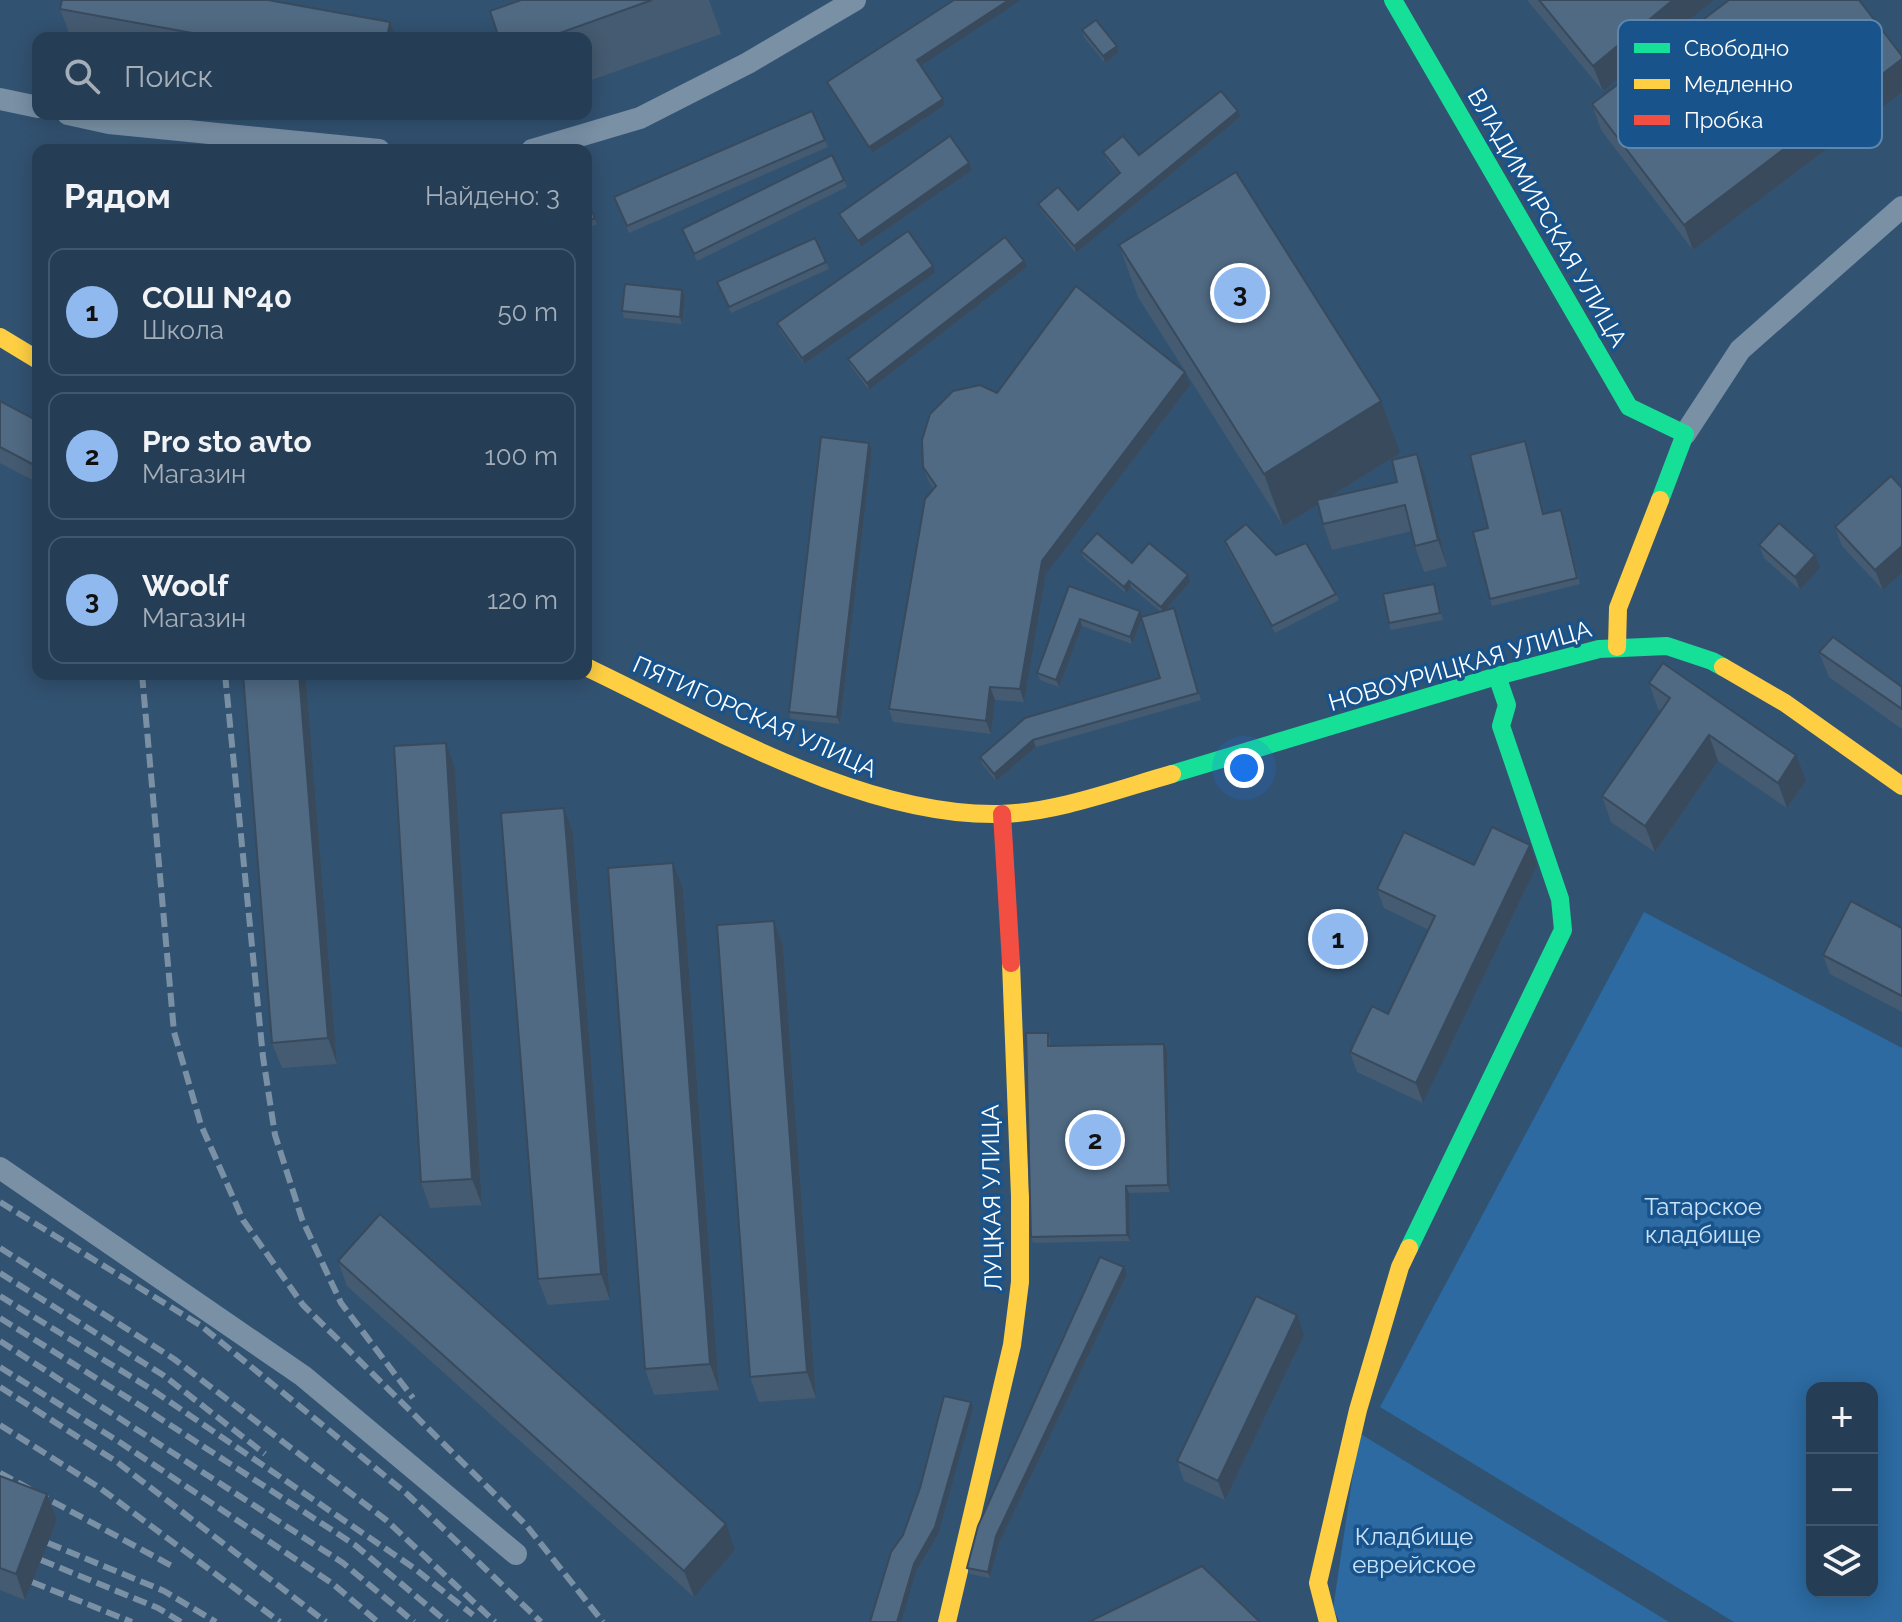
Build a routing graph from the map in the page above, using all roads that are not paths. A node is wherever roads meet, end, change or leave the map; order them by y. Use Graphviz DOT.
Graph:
graph roads {
  1 [pos="855,0"];
  2 [pos="1393,0"];
  3 [pos="0,99"];
  4 [pos="32,106"];
  5 [pos="95,120"];
  6 [pos="319,144"];
  7 [pos="552,144"];
  8 [pos="1902,207"];
  9 [pos="0,337"];
  10 [pos="32,356"];
  11 [pos="1685,434"];
  12 [pos="1617,647"];
  13 [pos="592,670"];
  14 [pos="1497,676"];
  15 [pos="1902,786"];
  16 [pos="1002,814"];
  17 [pos="0,1168"];
  18 [pos="516,1554"];
  19 [pos="947,1622"];
  20 [pos="1328,1622"];
  1 -- 7 [label="street"];
  2 -- 11 [label="main road, ВЛАДИМИРСКАЯ УЛИЦА"];
  3 -- 4 [label="street"];
  5 -- 6 [label="street"];
  8 -- 11 [label="street"];
  9 -- 10 [label="main road"];
  11 -- 12 [label="main road"];
  12 -- 14 [label="main road, НОВОУРИЦКАЯ УЛИЦА"];
  12 -- 15 [label="main road, НОВОУРИЦКАЯ УЛИЦА"];
  13 -- 16 [label="main road, ПЯТИГОРСКАЯ УЛИЦА"];
  14 -- 16 [label="main road, НОВОУРИЦКАЯ УЛИЦА"];
  14 -- 20 [label="main road"];
  16 -- 19 [label="main road, ЛУЦКАЯ УЛИЦА"];
  17 -- 18 [label="street"];
}
